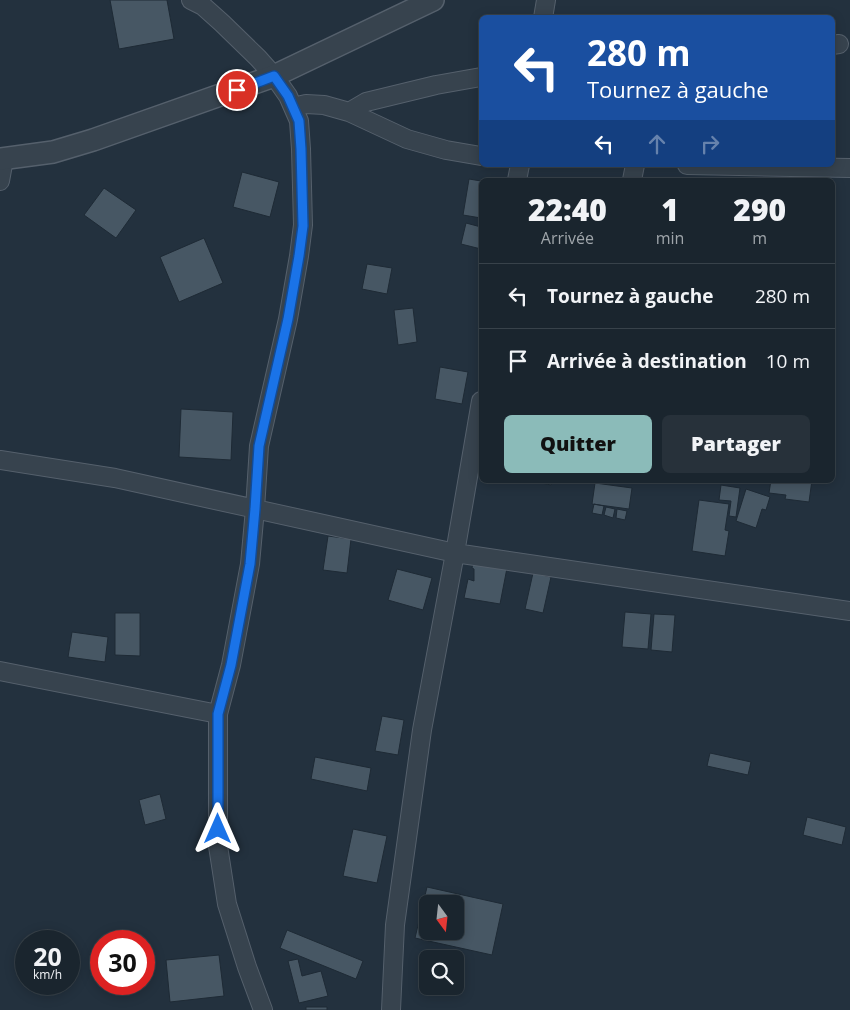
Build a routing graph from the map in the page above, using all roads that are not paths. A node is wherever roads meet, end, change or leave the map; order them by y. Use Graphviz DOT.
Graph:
graph roads {
  1 [pos="191,0"];
  2 [pos="433,0"];
  3 [pos="546,0"];
  4 [pos="544,15"];
  5 [pos="274,76"];
  6 [pos="479,77"];
  7 [pos="293,107"];
  8 [pos="349,112"];
  9 [pos="479,156"];
  10 [pos="2,159"];
  11 [pos="796,167"];
  12 [pos="850,168"];
  13 [pos="0,181"];
  14 [pos="479,413"];
  15 [pos="0,460"];
  16 [pos="255,509"];
  17 [pos="455,554"];
  18 [pos="850,611"];
  19 [pos="0,671"];
  20 [pos="218,714"];
  21 [pos="263,1010"];
  22 [pos="391,1010"];
  1 -- 5 [label="street"];
  2 -- 5 [label="street"];
  3 -- 4 [label="street"];
  5 -- 7 [label="street"];
  5 -- 10 [label="street"];
  6 -- 8 [label="street"];
  7 -- 8 [label="street"];
  7 -- 16 [label="street"];
  8 -- 9 [label="street"];
  10 -- 13 [label="street"];
  11 -- 12 [label="street"];
  14 -- 17 [label="street"];
  15 -- 16 [label="street"];
  16 -- 17 [label="street"];
  16 -- 20 [label="street"];
  17 -- 18 [label="street"];
  17 -- 22 [label="street"];
  19 -- 20 [label="street"];
  20 -- 21 [label="street"];
}
